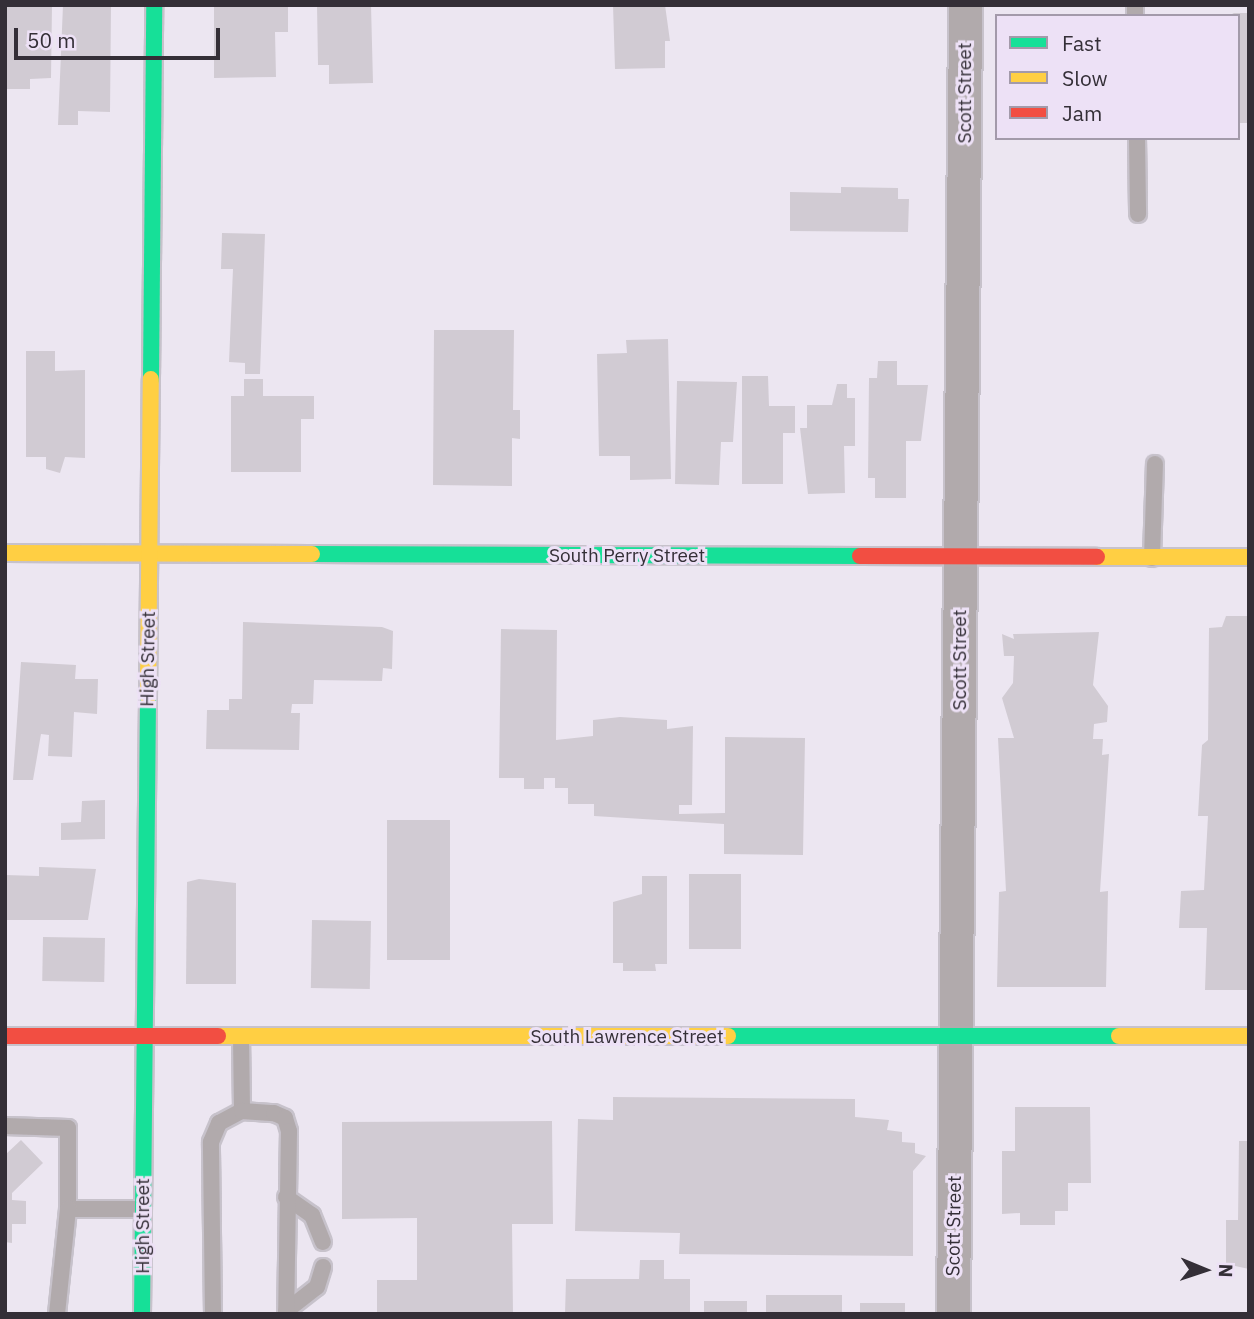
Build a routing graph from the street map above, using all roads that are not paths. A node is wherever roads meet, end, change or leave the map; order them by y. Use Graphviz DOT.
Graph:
graph roads {
  1 [pos="154,5"];
  2 [pos="965,5"];
  3 [pos="1136,140"];
  4 [pos="1138,214"];
  5 [pos="1155,464"];
  6 [pos="5,553"];
  7 [pos="149,554"];
  8 [pos="1249,557"];
  9 [pos="961,558"];
  10 [pos="1152,558"];
  11 [pos="5,1036"];
  12 [pos="957,1036"];
  13 [pos="1249,1036"];
  14 [pos="145,1037"];
  15 [pos="241,1037"];
  16 [pos="242,1111"];
  17 [pos="5,1126"];
  18 [pos="286,1197"];
  19 [pos="68,1209"];
  20 [pos="143,1209"];
  21 [pos="323,1242"];
  22 [pos="323,1267"];
  23 [pos="286,1312"];
  24 [pos="57,1314"];
  25 [pos="142,1314"];
  26 [pos="213,1314"];
  27 [pos="953,1314"];
  1 -- 7 [label="main road, High Street"];
  2 -- 9 [label="street, Scott Street"];
  3 -- 4 [label="lane"];
  5 -- 10 [label="lane"];
  6 -- 7 [label="main road, South Perry Street"];
  7 -- 9 [label="main road, South Perry Street"];
  7 -- 14 [label="main road, High Street"];
  8 -- 10 [label="main road, South Perry Street"];
  9 -- 10 [label="main road, South Perry Street"];
  9 -- 12 [label="street, Scott Street"];
  11 -- 14 [label="main road, South Lawrence Street"];
  12 -- 13 [label="main road, South Lawrence Street"];
  12 -- 15 [label="main road, South Lawrence Street"];
  12 -- 27 [label="street, Scott Street"];
  14 -- 15 [label="main road, South Lawrence Street"];
  14 -- 20 [label="main road, High Street"];
  15 -- 16 [label="lane"];
  16 -- 18 [label="lane"];
  16 -- 26 [label="lane"];
  17 -- 19 [label="lane"];
  18 -- 21 [label="lane"];
  18 -- 23 [label="lane"];
  19 -- 20 [label="lane"];
  19 -- 24 [label="lane"];
  20 -- 25 [label="main road, High Street"];
  22 -- 23 [label="lane"];
}
